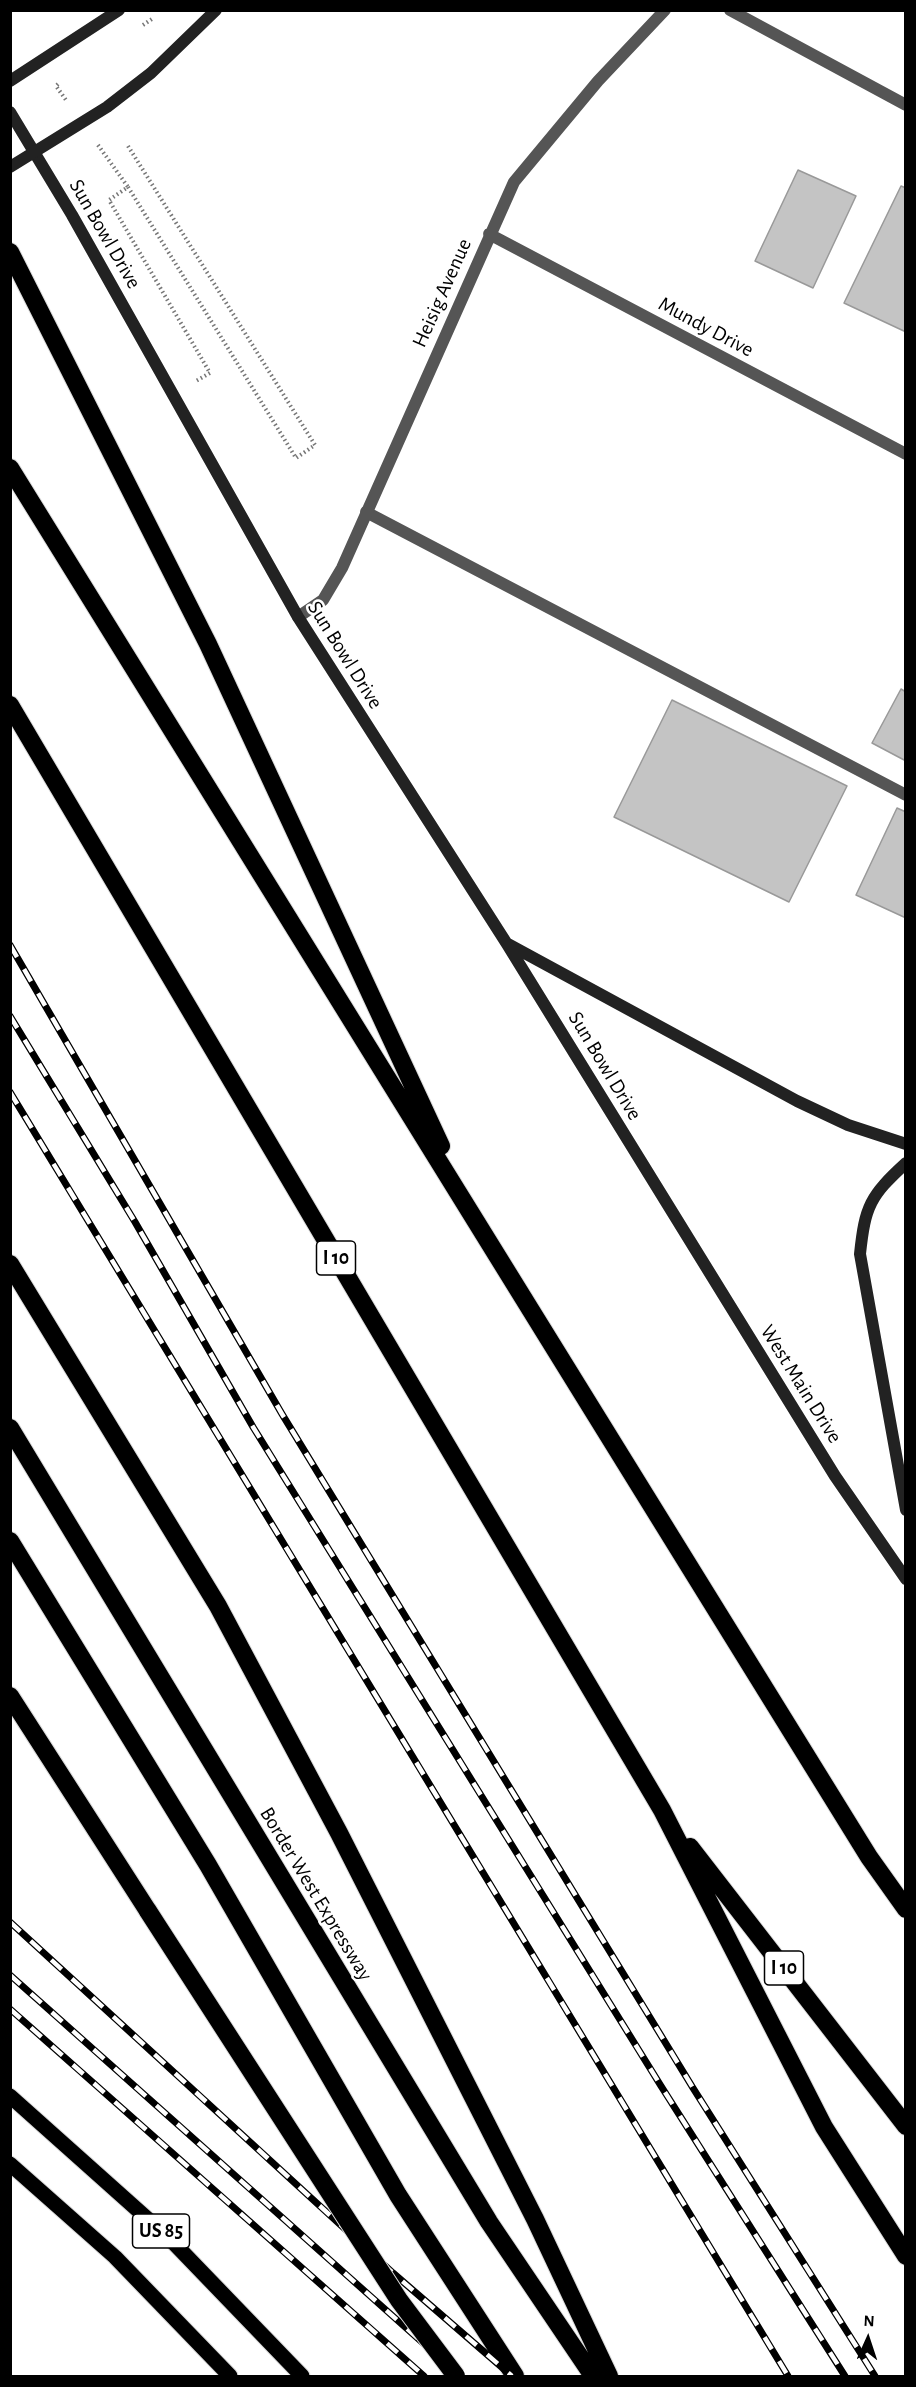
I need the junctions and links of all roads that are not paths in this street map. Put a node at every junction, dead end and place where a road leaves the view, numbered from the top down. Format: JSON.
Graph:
{"nodes":[{"id":1,"x":119,"y":10,"type":"edge"},
{"id":2,"x":216,"y":10,"type":"edge"},
{"id":3,"x":665,"y":10,"type":"edge"},
{"id":4,"x":730,"y":10,"type":"edge"},
{"id":5,"x":10,"y":81,"type":"edge"},
{"id":6,"x":906,"y":105,"type":"edge"},
{"id":7,"x":10,"y":111,"type":"edge"},
{"id":8,"x":10,"y":167,"type":"edge"},
{"id":9,"x":489,"y":234,"type":"junction"},
{"id":10,"x":10,"y":252,"type":"edge"},
{"id":11,"x":906,"y":454,"type":"edge"},
{"id":12,"x":10,"y":468,"type":"edge"},
{"id":13,"x":366,"y":512,"type":"junction"},
{"id":14,"x":298,"y":617,"type":"junction"},
{"id":15,"x":10,"y":705,"type":"edge"},
{"id":16,"x":906,"y":795,"type":"edge"},
{"id":17,"x":507,"y":944,"type":"junction"},
{"id":18,"x":906,"y":1144,"type":"edge"},
{"id":19,"x":906,"y":1163,"type":"edge"},
{"id":20,"x":668,"y":1207,"type":"joint"},
{"id":21,"x":476,"y":1222,"type":"junction"},
{"id":22,"x":10,"y":1264,"type":"edge"},
{"id":23,"x":10,"y":1428,"type":"edge"},
{"id":24,"x":906,"y":1510,"type":"edge"},
{"id":25,"x":10,"y":1542,"type":"edge"},
{"id":26,"x":906,"y":1579,"type":"edge"},
{"id":27,"x":10,"y":1696,"type":"edge"},
{"id":28,"x":662,"y":1810,"type":"junction"},
{"id":29,"x":906,"y":1909,"type":"edge"},
{"id":30,"x":10,"y":2096,"type":"edge"},
{"id":31,"x":906,"y":2126,"type":"edge"},
{"id":32,"x":10,"y":2164,"type":"edge"},
{"id":33,"x":906,"y":2256,"type":"edge"},
{"id":34,"x":230,"y":2376,"type":"edge"},
{"id":35,"x":302,"y":2376,"type":"edge"},
{"id":36,"x":456,"y":2376,"type":"edge"},
{"id":37,"x":515,"y":2376,"type":"edge"},
{"id":38,"x":593,"y":2376,"type":"edge"},
{"id":39,"x":609,"y":2376,"type":"edge"}],
"edges":[{"from":1,"to":5,"type":"street"},
{"from":2,"to":8,"type":"street","bridge":true},
{"from":3,"to":9,"type":"street","name":"Heisig Avenue"},
{"from":4,"to":6,"type":"street"},
{"from":7,"to":14,"type":"street","name":"Sun Bowl Drive"},
{"from":9,"to":11,"type":"street","name":"Mundy Drive"},
{"from":9,"to":13,"type":"street","name":"Heisig Avenue"},
{"from":10,"to":21,"type":"highway"},
{"from":12,"to":21,"type":"highway"},
{"from":13,"to":14,"type":"street","name":"Heisig Avenue"},
{"from":13,"to":16,"type":"street"},
{"from":14,"to":17,"type":"street","name":"Sun Bowl Drive"},
{"from":15,"to":28,"type":"highway","number":"I 10"},
{"from":17,"to":18,"type":"street"},
{"from":17,"to":20,"type":"street","name":"Sun Bowl Drive"},
{"from":19,"to":24,"type":"street"},
{"from":20,"to":26,"type":"street","name":"West Main Drive"},
{"from":21,"to":29,"type":"highway"},
{"from":22,"to":39,"type":"highway"},
{"from":23,"to":38,"type":"highway","name":"Border West Expressway"},
{"from":25,"to":37,"type":"highway"},
{"from":27,"to":36,"type":"highway","bridge":true},
{"from":28,"to":31,"type":"highway","number":"I 10"},
{"from":28,"to":33,"type":"highway"},
{"from":30,"to":35,"type":"main road","number":"US 85"},
{"from":32,"to":34,"type":"main road","number":"US 85"}]}
